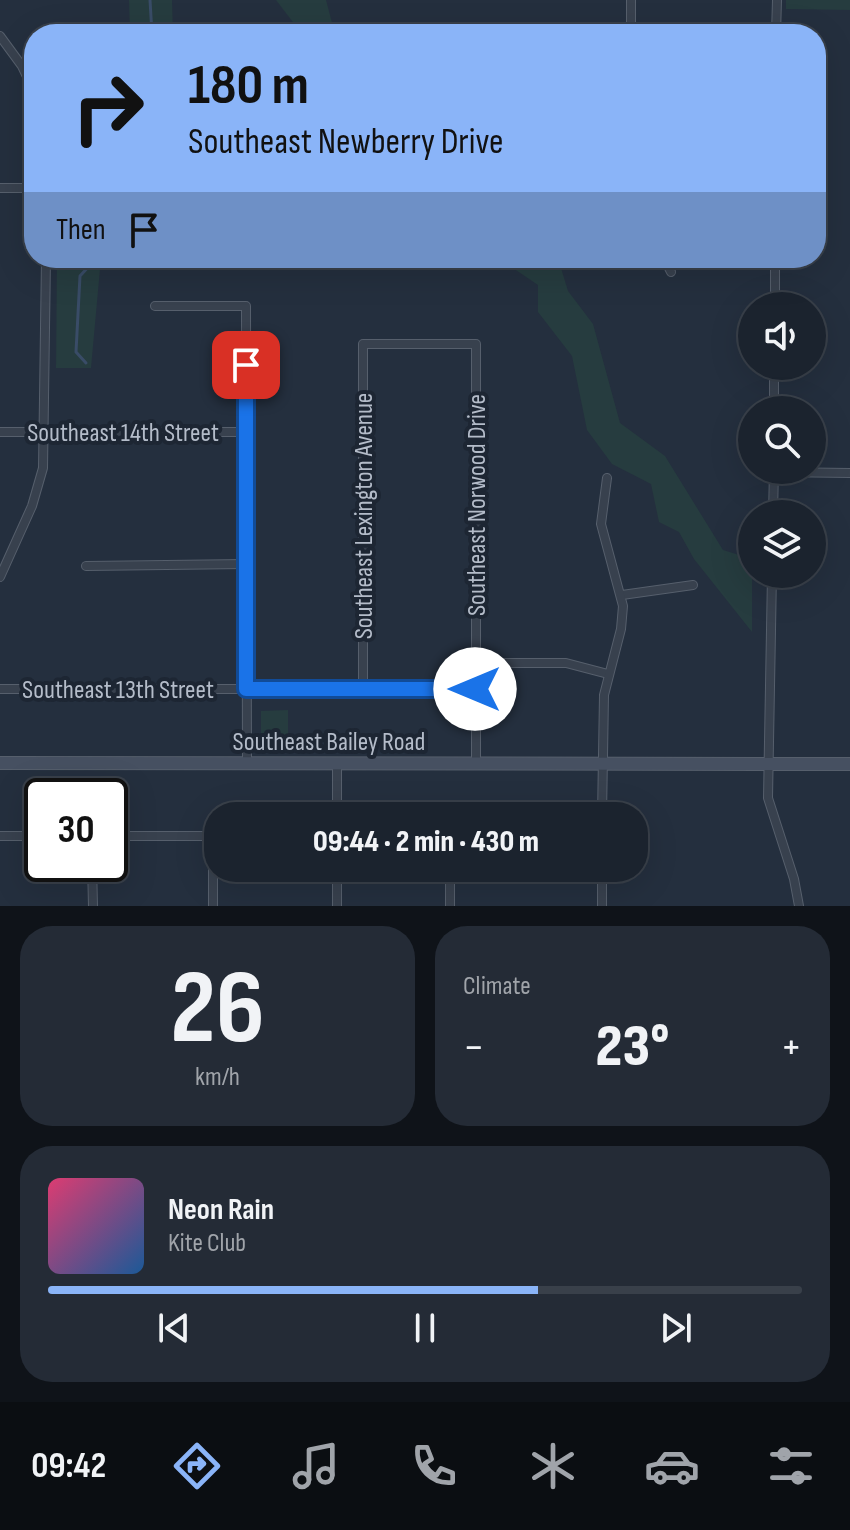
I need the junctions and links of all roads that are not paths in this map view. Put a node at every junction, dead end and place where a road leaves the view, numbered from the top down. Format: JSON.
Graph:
{"nodes":[{"id":1,"x":631,"y":0,"type":"edge"},
{"id":2,"x":777,"y":0,"type":"edge"},
{"id":3,"x":631,"y":24,"type":"edge"},
{"id":4,"x":776,"y":24,"type":"edge"},
{"id":5,"x":0,"y":36,"type":"edge"},
{"id":6,"x":24,"y":70,"type":"edge"},
{"id":7,"x":0,"y":188,"type":"edge"},
{"id":8,"x":24,"y":188,"type":"edge"},
{"id":9,"x":46,"y":268,"type":"edge"},
{"id":10,"x":669,"y":268,"type":"edge"},
{"id":11,"x":775,"y":268,"type":"edge"},
{"id":12,"x":671,"y":272,"type":"dead end"},
{"id":13,"x":775,"y":292,"type":"edge"},
{"id":14,"x":155,"y":306,"type":"dead end"},
{"id":15,"x":476,"y":344,"type":"joint"},
{"id":16,"x":0,"y":432,"type":"edge"},
{"id":17,"x":45,"y":432,"type":"junction"},
{"id":18,"x":246,"y":432,"type":"junction"},
{"id":19,"x":826,"y":472,"type":"edge"},
{"id":20,"x":850,"y":473,"type":"edge"},
{"id":21,"x":607,"y":478,"type":"dead end"},
{"id":22,"x":246,"y":564,"type":"junction"},
{"id":23,"x":86,"y":566,"type":"dead end"},
{"id":24,"x":0,"y":577,"type":"edge"},
{"id":25,"x":693,"y":585,"type":"dead end"},
{"id":26,"x":772,"y":588,"type":"edge"},
{"id":27,"x":622,"y":595,"type":"junction"},
{"id":28,"x":475,"y":663,"type":"junction"},
{"id":29,"x":608,"y":674,"type":"junction"},
{"id":30,"x":0,"y":689,"type":"edge"},
{"id":31,"x":246,"y":689,"type":"junction"},
{"id":32,"x":363,"y":689,"type":"junction"},
{"id":33,"x":475,"y":689,"type":"junction"},
{"id":34,"x":0,"y":763,"type":"edge"},
{"id":35,"x":337,"y":763,"type":"junction"},
{"id":36,"x":476,"y":763,"type":"junction"},
{"id":37,"x":603,"y":763,"type":"junction"},
{"id":38,"x":768,"y":763,"type":"junction"},
{"id":39,"x":247,"y":764,"type":"junction"},
{"id":40,"x":850,"y":764,"type":"edge"},
{"id":41,"x":337,"y":802,"type":"edge"},
{"id":42,"x":602,"y":802,"type":"edge"},
{"id":43,"x":0,"y":836,"type":"edge"},
{"id":44,"x":24,"y":836,"type":"edge"},
{"id":45,"x":128,"y":836,"type":"edge"},
{"id":46,"x":204,"y":836,"type":"edge"},
{"id":47,"x":92,"y":882,"type":"edge"},
{"id":48,"x":214,"y":882,"type":"edge"},
{"id":49,"x":337,"y":882,"type":"edge"},
{"id":50,"x":450,"y":882,"type":"edge"},
{"id":51,"x":602,"y":882,"type":"edge"},
{"id":52,"x":93,"y":906,"type":"edge"},
{"id":53,"x":213,"y":906,"type":"edge"},
{"id":54,"x":337,"y":906,"type":"edge"},
{"id":55,"x":450,"y":906,"type":"edge"},
{"id":56,"x":602,"y":906,"type":"edge"},
{"id":57,"x":799,"y":906,"type":"edge"}],
"edges":[{"from":1,"to":3,"type":"street"},
{"from":2,"to":4,"type":"street"},
{"from":5,"to":6,"type":"street"},
{"from":7,"to":8,"type":"street"},
{"from":9,"to":17,"type":"street"},
{"from":10,"to":12,"type":"street"},
{"from":11,"to":13,"type":"street"},
{"from":14,"to":18,"type":"street"},
{"from":15,"to":28,"type":"street","name":"Southeast Norwood Drive"},
{"from":15,"to":32,"type":"street","name":"Southeast Lexington Avenue"},
{"from":16,"to":17,"type":"street","name":"Southeast 14th Street"},
{"from":17,"to":18,"type":"street","name":"Southeast 14th Street"},
{"from":17,"to":24,"type":"street"},
{"from":18,"to":22,"type":"street"},
{"from":19,"to":20,"type":"street"},
{"from":21,"to":27,"type":"street"},
{"from":22,"to":23,"type":"street"},
{"from":22,"to":31,"type":"street"},
{"from":25,"to":27,"type":"street"},
{"from":26,"to":38,"type":"street"},
{"from":27,"to":29,"type":"street"},
{"from":28,"to":29,"type":"street"},
{"from":28,"to":33,"type":"street","name":"Southeast Norwood Drive"},
{"from":29,"to":37,"type":"street"},
{"from":30,"to":31,"type":"street","name":"Southeast 13th Street"},
{"from":31,"to":32,"type":"street","name":"Southeast 13th Street"},
{"from":31,"to":39,"type":"street"},
{"from":32,"to":33,"type":"street","name":"Southeast 13th Street"},
{"from":33,"to":36,"type":"street","name":"Southeast Norwood Drive"},
{"from":34,"to":39,"type":"main road","name":"Southeast Bailey Road"},
{"from":35,"to":36,"type":"main road","name":"Southeast Bailey Road"},
{"from":35,"to":39,"type":"main road","name":"Southeast Bailey Road"},
{"from":35,"to":41,"type":"street"},
{"from":36,"to":37,"type":"main road","name":"Southeast Bailey Road"},
{"from":37,"to":38,"type":"main road","name":"Southeast Bailey Road"},
{"from":37,"to":42,"type":"street"},
{"from":38,"to":40,"type":"main road","name":"Southeast Bailey Road"},
{"from":38,"to":57,"type":"street"},
{"from":43,"to":44,"type":"street"},
{"from":45,"to":46,"type":"street"},
{"from":47,"to":52,"type":"street"},
{"from":48,"to":53,"type":"street"},
{"from":49,"to":54,"type":"street"},
{"from":50,"to":55,"type":"street"},
{"from":51,"to":56,"type":"street"}]}
